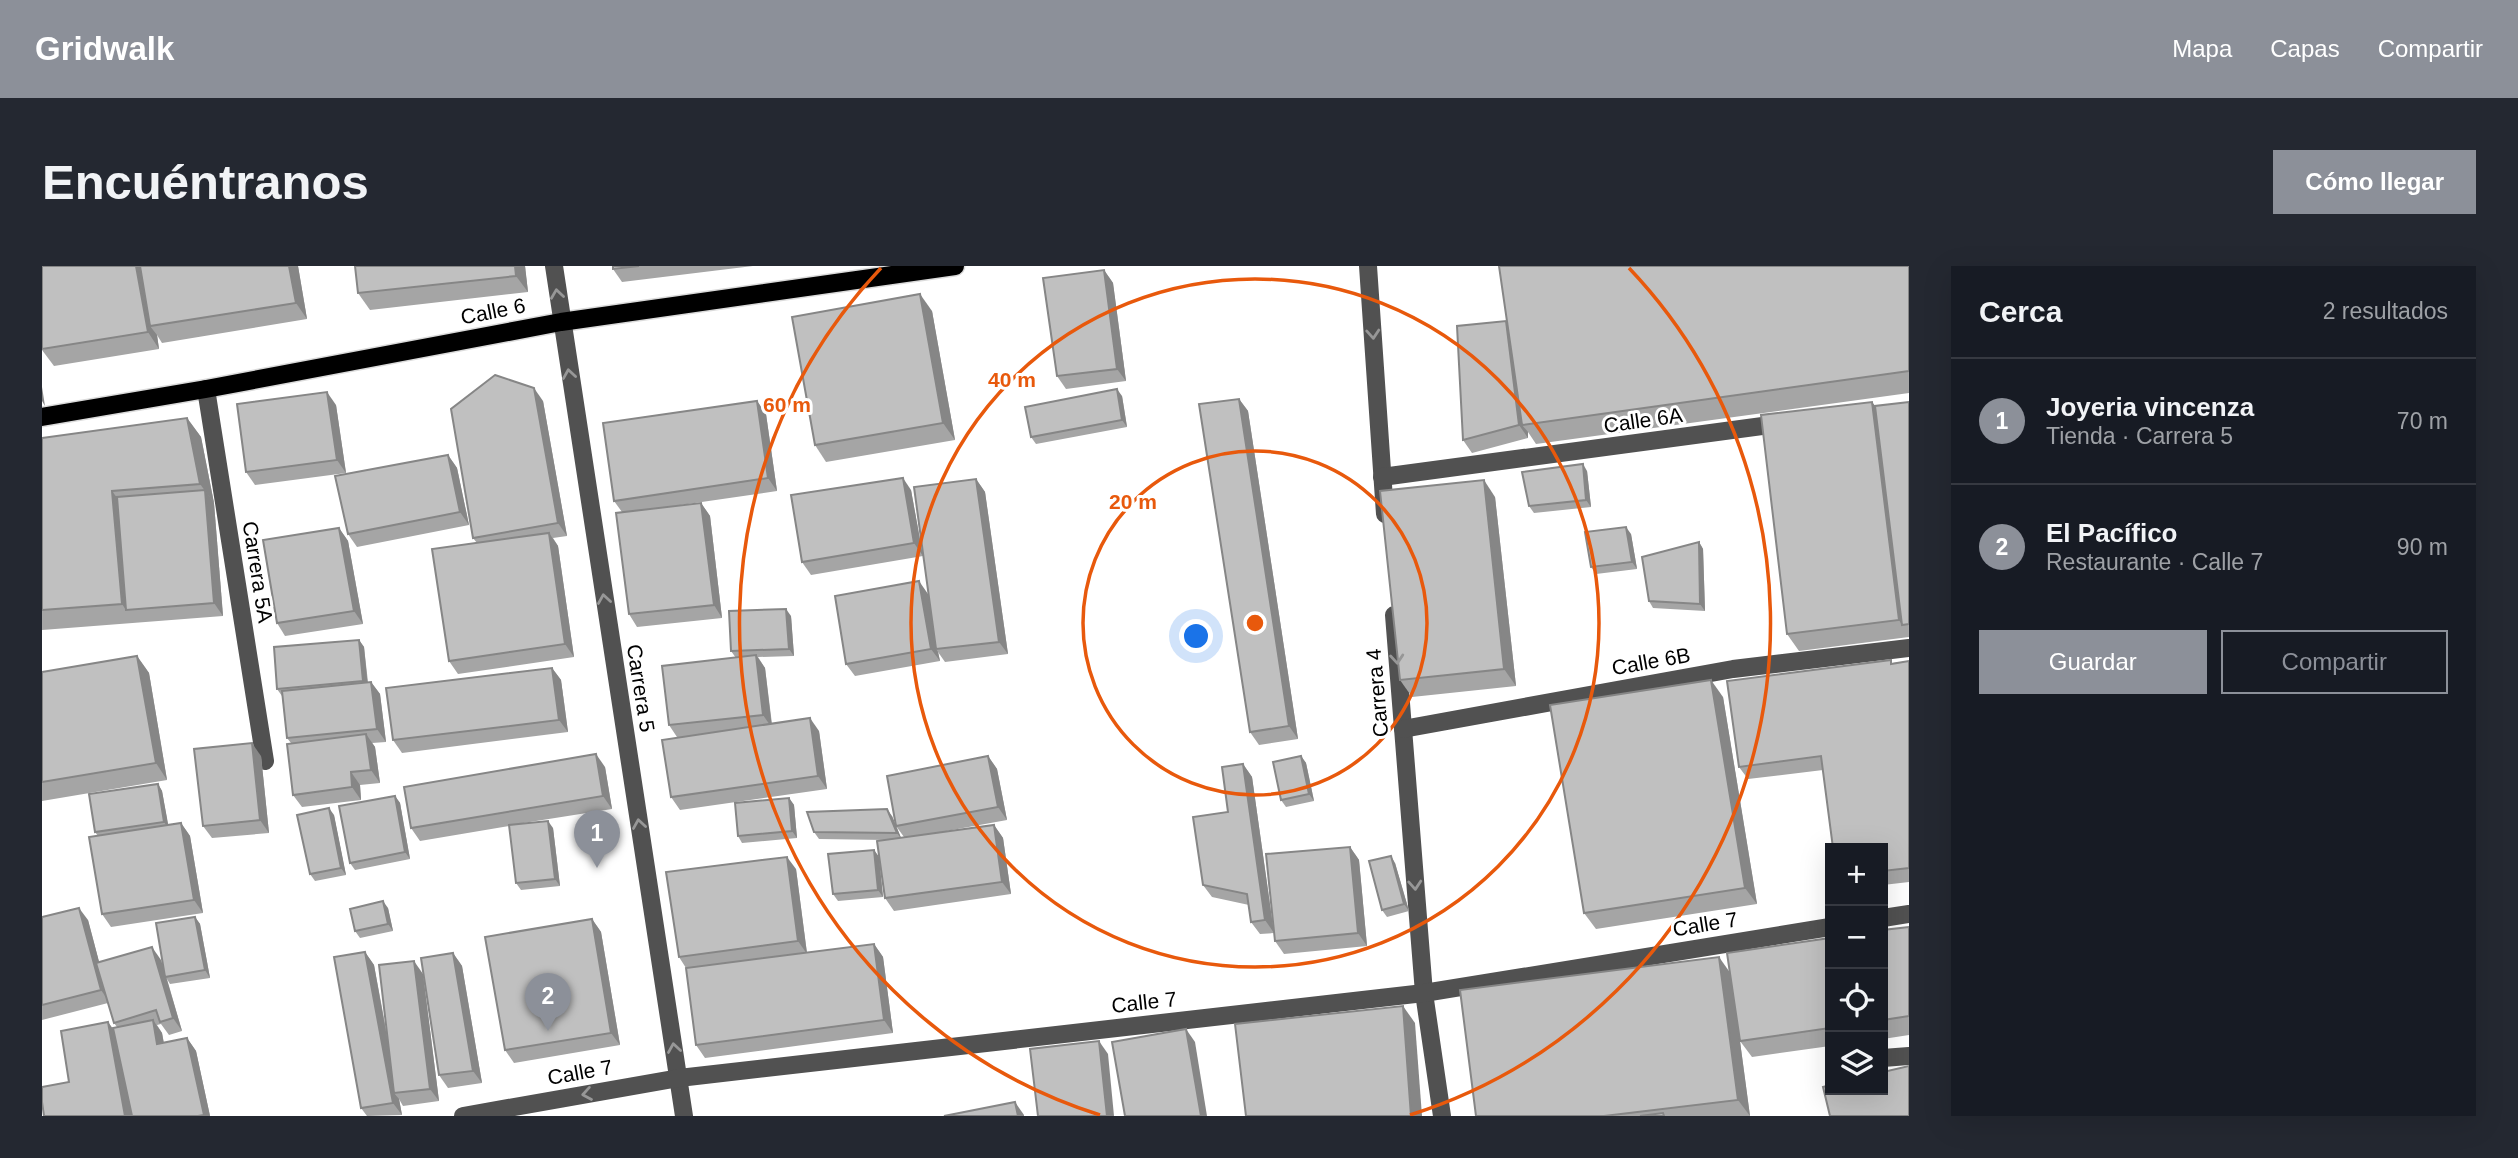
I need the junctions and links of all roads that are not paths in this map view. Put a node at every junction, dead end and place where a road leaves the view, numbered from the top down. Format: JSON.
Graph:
{"nodes":[{"id":1,"x":554,"y":266,"type":"edge"},
{"id":2,"x":955,"y":266,"type":"edge"},
{"id":3,"x":1368,"y":266,"type":"edge"},
{"id":4,"x":561,"y":321,"type":"junction"},
{"id":5,"x":206,"y":389,"type":"junction"},
{"id":6,"x":42,"y":417,"type":"edge"},
{"id":7,"x":1798,"y":422,"type":"edge"},
{"id":8,"x":1382,"y":477,"type":"junction"},
{"id":9,"x":1387,"y":530,"type":"edge"},
{"id":10,"x":1392,"y":597,"type":"edge"},
{"id":11,"x":1909,"y":648,"type":"edge"},
{"id":12,"x":1403,"y":729,"type":"junction"},
{"id":13,"x":265,"y":761,"type":"dead end"},
{"id":14,"x":1909,"y":914,"type":"edge"},
{"id":15,"x":1888,"y":917,"type":"edge"},
{"id":16,"x":1825,"y":928,"type":"edge"},
{"id":17,"x":1424,"y":993,"type":"junction"},
{"id":18,"x":1909,"y":1056,"type":"edge"},
{"id":19,"x":1888,"y":1058,"type":"edge"},
{"id":20,"x":679,"y":1078,"type":"junction"},
{"id":21,"x":463,"y":1116,"type":"edge"},
{"id":22,"x":684,"y":1116,"type":"edge"},
{"id":23,"x":1442,"y":1116,"type":"edge"}],
"edges":[{"from":4,"to":1,"type":"street","name":"Carrera 5","one_way":true},
{"from":2,"to":4,"type":"main road","name":"Calle 6"},
{"from":3,"to":8,"type":"street","one_way":true},
{"from":4,"to":5,"type":"main road","name":"Calle 6"},
{"from":20,"to":4,"type":"street","name":"Carrera 5","one_way":true},
{"from":5,"to":6,"type":"main road","name":"Calle 6"},
{"from":5,"to":13,"type":"street","name":"Carrera 5A"},
{"from":7,"to":8,"type":"street","name":"Calle 6A"},
{"from":8,"to":9,"type":"street"},
{"from":10,"to":12,"type":"street","name":"Carrera 4","one_way":true},
{"from":11,"to":12,"type":"street","name":"Calle 6B"},
{"from":12,"to":17,"type":"street","name":"Carrera 4","one_way":true},
{"from":14,"to":15,"type":"street"},
{"from":16,"to":17,"type":"street","name":"Calle 7"},
{"from":17,"to":20,"type":"street","name":"Calle 7"},
{"from":17,"to":23,"type":"street","name":"Carrera 4"},
{"from":18,"to":19,"type":"street"},
{"from":20,"to":21,"type":"street","name":"Calle 7","one_way":true},
{"from":20,"to":22,"type":"street","name":"Carrera 5"}]}
